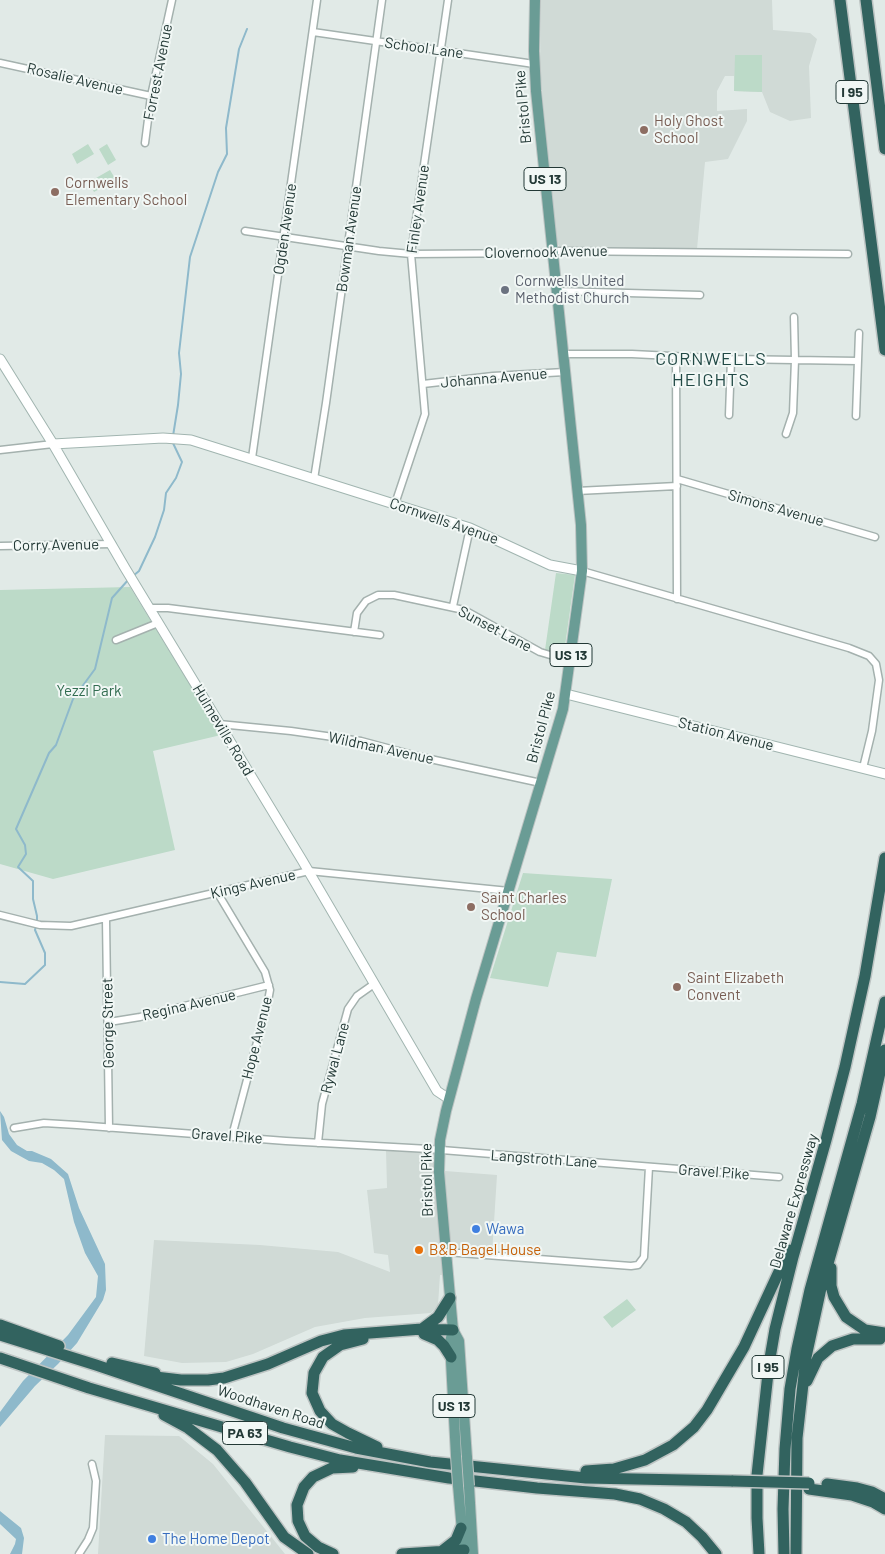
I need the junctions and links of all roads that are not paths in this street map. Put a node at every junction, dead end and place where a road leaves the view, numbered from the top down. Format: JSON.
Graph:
{"nodes":[{"id":1,"x":170,"y":0,"type":"edge"},
{"id":2,"x":317,"y":0,"type":"edge"},
{"id":3,"x":382,"y":0,"type":"edge"},
{"id":4,"x":448,"y":0,"type":"edge"},
{"id":5,"x":535,"y":0,"type":"edge"},
{"id":6,"x":840,"y":0,"type":"edge"},
{"id":7,"x":866,"y":0,"type":"edge"},
{"id":8,"x":313,"y":32,"type":"junction"},
{"id":9,"x":377,"y":42,"type":"junction"},
{"id":10,"x":440,"y":50,"type":"junction"},
{"id":11,"x":0,"y":62,"type":"edge"},
{"id":12,"x":534,"y":64,"type":"junction"},
{"id":13,"x":151,"y":96,"type":"junction"},
{"id":14,"x":145,"y":143,"type":"dead end"},
{"id":15,"x":885,"y":149,"type":"edge"},
{"id":16,"x":245,"y":231,"type":"dead end"},
{"id":17,"x":284,"y":238,"type":"junction"},
{"id":18,"x":871,"y":242,"type":"junction"},
{"id":19,"x":347,"y":246,"type":"junction"},
{"id":20,"x":552,"y":252,"type":"junction"},
{"id":21,"x":411,"y":254,"type":"junction"},
{"id":22,"x":848,"y":254,"type":"dead end"},
{"id":23,"x":556,"y":292,"type":"junction"},
{"id":24,"x":700,"y":294,"type":"dead end"},
{"id":25,"x":885,"y":303,"type":"edge"},
{"id":26,"x":794,"y":317,"type":"dead end"},
{"id":27,"x":859,"y":334,"type":"dead end"},
{"id":28,"x":885,"y":350,"type":"edge"},
{"id":29,"x":563,"y":354,"type":"junction"},
{"id":30,"x":676,"y":357,"type":"junction"},
{"id":31,"x":0,"y":359,"type":"edge"},
{"id":32,"x":731,"y":359,"type":"junction"},
{"id":33,"x":795,"y":360,"type":"junction"},
{"id":34,"x":858,"y":361,"type":"junction"},
{"id":35,"x":565,"y":372,"type":"junction"},
{"id":36,"x":423,"y":384,"type":"junction"},
{"id":37,"x":729,"y":415,"type":"dead end"},
{"id":38,"x":856,"y":416,"type":"dead end"},
{"id":39,"x":786,"y":434,"type":"dead end"},
{"id":40,"x":53,"y":444,"type":"junction"},
{"id":41,"x":0,"y":450,"type":"edge"},
{"id":42,"x":252,"y":458,"type":"junction"},
{"id":43,"x":314,"y":478,"type":"junction"},
{"id":44,"x":677,"y":483,"type":"junction"},
{"id":45,"x":577,"y":491,"type":"junction"},
{"id":46,"x":395,"y":504,"type":"junction"},
{"id":47,"x":470,"y":528,"type":"junction"},
{"id":48,"x":875,"y":537,"type":"dead end"},
{"id":49,"x":112,"y":544,"type":"junction"},
{"id":50,"x":0,"y":546,"type":"edge"},
{"id":51,"x":582,"y":571,"type":"junction"},
{"id":52,"x":677,"y":599,"type":"junction"},
{"id":53,"x":453,"y":606,"type":"junction"},
{"id":54,"x":149,"y":608,"type":"junction"},
{"id":55,"x":158,"y":623,"type":"junction"},
{"id":56,"x":354,"y":632,"type":"junction"},
{"id":57,"x":380,"y":635,"type":"dead end"},
{"id":58,"x":116,"y":640,"type":"dead end"},
{"id":59,"x":570,"y":661,"type":"junction"},
{"id":60,"x":566,"y":694,"type":"junction"},
{"id":61,"x":218,"y":724,"type":"junction"},
{"id":62,"x":863,"y":768,"type":"junction"},
{"id":63,"x":885,"y":774,"type":"edge"},
{"id":64,"x":541,"y":783,"type":"junction"},
{"id":65,"x":885,"y":858,"type":"edge"},
{"id":66,"x":308,"y":871,"type":"junction"},
{"id":67,"x":509,"y":891,"type":"junction"},
{"id":68,"x":217,"y":892,"type":"junction"},
{"id":69,"x":0,"y":915,"type":"edge"},
{"id":70,"x":106,"y":919,"type":"junction"},
{"id":71,"x":374,"y":984,"type":"junction"},
{"id":72,"x":269,"y":985,"type":"junction"},
{"id":73,"x":885,"y":1002,"type":"edge"},
{"id":74,"x":109,"y":1022,"type":"junction"},
{"id":75,"x":885,"y":1050,"type":"edge"},
{"id":76,"x":449,"y":1099,"type":"junction"},
{"id":77,"x":14,"y":1128,"type":"dead end"},
{"id":78,"x":109,"y":1128,"type":"junction"},
{"id":79,"x":232,"y":1136,"type":"junction"},
{"id":80,"x":318,"y":1142,"type":"junction"},
{"id":81,"x":440,"y":1150,"type":"junction"},
{"id":82,"x":649,"y":1167,"type":"junction"},
{"id":83,"x":778,"y":1177,"type":"dead end"},
{"id":84,"x":813,"y":1185,"type":"junction"},
{"id":85,"x":849,"y":1193,"type":"junction"},
{"id":86,"x":446,"y":1252,"type":"junction"},
{"id":87,"x":450,"y":1298,"type":"junction"},
{"id":88,"x":0,"y":1325,"type":"edge"},
{"id":89,"x":453,"y":1330,"type":"junction"},
{"id":90,"x":423,"y":1332,"type":"junction"},
{"id":91,"x":885,"y":1333,"type":"edge"},
{"id":92,"x":0,"y":1335,"type":"edge"},
{"id":93,"x":885,"y":1339,"type":"edge"},
{"id":94,"x":50,"y":1347,"type":"junction"},
{"id":95,"x":69,"y":1354,"type":"junction"},
{"id":96,"x":451,"y":1357,"type":"junction"},
{"id":97,"x":0,"y":1358,"type":"edge"},
{"id":98,"x":0,"y":1365,"type":"edge"},
{"id":99,"x":96,"y":1365,"type":"junction"},
{"id":100,"x":256,"y":1368,"type":"junction"},
{"id":101,"x":29,"y":1371,"type":"junction"},
{"id":102,"x":49,"y":1378,"type":"junction"},
{"id":103,"x":89,"y":1388,"type":"junction"},
{"id":104,"x":799,"y":1412,"type":"junction"},
{"id":105,"x":217,"y":1450,"type":"junction"},
{"id":106,"x":404,"y":1458,"type":"junction"},
{"id":107,"x":92,"y":1464,"type":"dead end"},
{"id":108,"x":402,"y":1470,"type":"junction"},
{"id":109,"x":541,"y":1472,"type":"junction"},
{"id":110,"x":496,"y":1484,"type":"junction"},
{"id":111,"x":733,"y":1484,"type":"junction"},
{"id":112,"x":463,"y":1486,"type":"junction"},
{"id":113,"x":809,"y":1486,"type":"junction"},
{"id":114,"x":885,"y":1499,"type":"edge"},
{"id":115,"x":885,"y":1510,"type":"edge"},
{"id":116,"x":461,"y":1528,"type":"junction"},
{"id":117,"x":441,"y":1552,"type":"junction"},
{"id":118,"x":468,"y":1553,"type":"edge"},
{"id":119,"x":79,"y":1554,"type":"edge"},
{"id":120,"x":308,"y":1554,"type":"edge"},
{"id":121,"x":333,"y":1554,"type":"edge"},
{"id":122,"x":402,"y":1554,"type":"edge"},
{"id":123,"x":716,"y":1554,"type":"edge"},
{"id":124,"x":759,"y":1554,"type":"edge"},
{"id":125,"x":784,"y":1554,"type":"edge"},
{"id":126,"x":796,"y":1554,"type":"edge"}],
"edges":[{"from":1,"to":13,"type":"street","name":"Forrest Avenue"},
{"from":2,"to":8,"type":"street","name":"Ogden Avenue"},
{"from":3,"to":9,"type":"street","name":"Bowman Avenue"},
{"from":4,"to":10,"type":"street","name":"Finley Avenue"},
{"from":5,"to":12,"type":"main road","name":"Bristol Pike","number":"US 13"},
{"from":6,"to":18,"type":"highway","number":"I 95"},
{"from":7,"to":15,"type":"highway","number":"I 95"},
{"from":8,"to":9,"type":"street","name":"School Lane"},
{"from":8,"to":17,"type":"street","name":"Ogden Avenue"},
{"from":9,"to":10,"type":"street","name":"School Lane"},
{"from":9,"to":19,"type":"street","name":"Bowman Avenue"},
{"from":10,"to":12,"type":"street","name":"School Lane"},
{"from":10,"to":21,"type":"street","name":"Finley Avenue"},
{"from":11,"to":13,"type":"street","name":"Rosalie Avenue"},
{"from":12,"to":20,"type":"main road","name":"Bristol Pike","number":"US 13"},
{"from":13,"to":14,"type":"street","name":"Forrest Avenue"},
{"from":16,"to":17,"type":"street","name":"Clovernook Avenue"},
{"from":17,"to":19,"type":"street","name":"Clovernook Avenue"},
{"from":17,"to":42,"type":"street","name":"Ogden Avenue"},
{"from":18,"to":25,"type":"highway"},
{"from":18,"to":28,"type":"highway","number":"I 95"},
{"from":19,"to":21,"type":"street","name":"Clovernook Avenue"},
{"from":19,"to":43,"type":"street","name":"Bowman Avenue"},
{"from":20,"to":21,"type":"street","name":"Clovernook Avenue"},
{"from":20,"to":22,"type":"street","name":"Clovernook Avenue"},
{"from":20,"to":23,"type":"main road","name":"Bristol Pike","number":"US 13"},
{"from":21,"to":36,"type":"street","name":"Finley Avenue"},
{"from":23,"to":24,"type":"street"},
{"from":23,"to":29,"type":"main road","name":"Bristol Pike","number":"US 13"},
{"from":26,"to":33,"type":"street"},
{"from":27,"to":34,"type":"street"},
{"from":29,"to":30,"type":"street"},
{"from":29,"to":35,"type":"main road","name":"Bristol Pike","number":"US 13"},
{"from":30,"to":32,"type":"street"},
{"from":30,"to":44,"type":"street"},
{"from":31,"to":40,"type":"street","name":"Hulmeville Road"},
{"from":32,"to":33,"type":"street"},
{"from":32,"to":37,"type":"street"},
{"from":33,"to":34,"type":"street"},
{"from":33,"to":39,"type":"street"},
{"from":34,"to":38,"type":"street"},
{"from":35,"to":36,"type":"street","name":"Johanna Avenue"},
{"from":35,"to":45,"type":"main road","name":"Bristol Pike","number":"US 13"},
{"from":36,"to":46,"type":"street","name":"Finley Avenue"},
{"from":40,"to":41,"type":"street","name":"Cornwells Avenue"},
{"from":40,"to":42,"type":"street","name":"Cornwells Avenue"},
{"from":40,"to":49,"type":"street","name":"Hulmeville Road"},
{"from":42,"to":43,"type":"street","name":"Cornwells Avenue"},
{"from":43,"to":46,"type":"street","name":"Cornwells Avenue"},
{"from":44,"to":45,"type":"street","name":"Simons Avenue"},
{"from":44,"to":48,"type":"street","name":"Simons Avenue"},
{"from":44,"to":52,"type":"street"},
{"from":45,"to":51,"type":"main road","name":"Bristol Pike","number":"US 13"},
{"from":46,"to":47,"type":"street","name":"Cornwells Avenue"},
{"from":47,"to":51,"type":"street","name":"Cornwells Avenue"},
{"from":47,"to":53,"type":"street"},
{"from":49,"to":50,"type":"street","name":"Corry Avenue"},
{"from":49,"to":54,"type":"street","name":"Hulmeville Road"},
{"from":51,"to":52,"type":"street","name":"Cornwells Avenue"},
{"from":51,"to":59,"type":"main road","name":"Bristol Pike","number":"US 13"},
{"from":52,"to":62,"type":"street","name":"Cornwells Avenue"},
{"from":53,"to":56,"type":"street","name":"Sunset Lane"},
{"from":53,"to":59,"type":"street","name":"Sunset Lane"},
{"from":54,"to":55,"type":"street","name":"Hulmeville Road"},
{"from":54,"to":56,"type":"street"},
{"from":55,"to":58,"type":"street"},
{"from":55,"to":61,"type":"street","name":"Hulmeville Road"},
{"from":56,"to":57,"type":"street"},
{"from":59,"to":60,"type":"main road","name":"Bristol Pike","number":"US 13"},
{"from":60,"to":62,"type":"street","name":"Station Avenue"},
{"from":60,"to":64,"type":"main road","name":"Bristol Pike","number":"US 13"},
{"from":61,"to":64,"type":"street","name":"Wildman Avenue"},
{"from":61,"to":66,"type":"street","name":"Hulmeville Road"},
{"from":62,"to":63,"type":"street","name":"Station Avenue"},
{"from":64,"to":67,"type":"main road","name":"Bristol Pike","number":"US 13"},
{"from":65,"to":84,"type":"highway","name":"Delaware Expressway","number":"I 95"},
{"from":66,"to":67,"type":"street","name":"Kings Avenue"},
{"from":66,"to":68,"type":"street","name":"Kings Avenue"},
{"from":66,"to":71,"type":"street","name":"Hulmeville Road"},
{"from":67,"to":76,"type":"main road","name":"Bristol Pike","number":"US 13"},
{"from":68,"to":70,"type":"street","name":"Kings Avenue"},
{"from":68,"to":72,"type":"street","name":"Hope Avenue"},
{"from":69,"to":70,"type":"street","name":"Kings Avenue"},
{"from":70,"to":74,"type":"street","name":"George Street"},
{"from":71,"to":76,"type":"street","name":"Hulmeville Road"},
{"from":71,"to":80,"type":"street","name":"Rywal Lane"},
{"from":72,"to":74,"type":"street","name":"Regina Avenue"},
{"from":72,"to":79,"type":"street","name":"Hope Avenue"},
{"from":73,"to":125,"type":"highway","number":"I 95"},
{"from":74,"to":78,"type":"street","name":"George Street"},
{"from":75,"to":85,"type":"highway"},
{"from":76,"to":81,"type":"main road","name":"Bristol Pike","number":"US 13"},
{"from":77,"to":78,"type":"street","name":"Gravel Pike"},
{"from":78,"to":79,"type":"street","name":"Gravel Pike"},
{"from":79,"to":80,"type":"street","name":"Gravel Pike"},
{"from":80,"to":81,"type":"street","name":"Gravel Pike"},
{"from":81,"to":82,"type":"street","name":"Langstroth Lane"},
{"from":81,"to":86,"type":"main road","name":"Bristol Pike","number":"US 13"},
{"from":82,"to":83,"type":"street","name":"Gravel Pike"},
{"from":82,"to":86,"type":"street"},
{"from":84,"to":109,"type":"highway"},
{"from":84,"to":124,"type":"highway","name":"Delaware Expressway","number":"I 95"},
{"from":85,"to":91,"type":"highway"},
{"from":85,"to":104,"type":"highway"},
{"from":86,"to":87,"type":"main road","name":"Bristol Pike","number":"US 13"},
{"from":87,"to":89,"type":"main road","name":"Bristol Pike","number":"US 13"},
{"from":87,"to":90,"type":"highway"},
{"from":88,"to":94,"type":"highway"},
{"from":89,"to":90,"type":"highway"},
{"from":89,"to":96,"type":"main road","name":"Bristol Pike","number":"US 13"},
{"from":89,"to":112,"type":"main road","name":"Bristol Pike","number":"US 13","bridge":true},
{"from":90,"to":96,"type":"highway"},
{"from":90,"to":100,"type":"highway"},
{"from":90,"to":106,"type":"highway"},
{"from":92,"to":94,"type":"highway","name":"Woodhaven Road","number":"PA 63"},
{"from":93,"to":104,"type":"highway"},
{"from":94,"to":95,"type":"highway","name":"Woodhaven Road","number":"PA 63"},
{"from":95,"to":99,"type":"highway","name":"Woodhaven Road","number":"PA 63"},
{"from":95,"to":100,"type":"highway"},
{"from":96,"to":112,"type":"main road","name":"Bristol Pike","number":"US 13","bridge":true},
{"from":97,"to":101,"type":"highway","name":"Woodhaven Road","number":"PA 63"},
{"from":98,"to":101,"type":"highway"},
{"from":99,"to":100,"type":"highway"},
{"from":99,"to":106,"type":"highway","name":"Woodhaven Road","number":"PA 63"},
{"from":101,"to":102,"type":"highway","name":"Woodhaven Road","number":"PA 63"},
{"from":102,"to":103,"type":"highway","name":"Woodhaven Road","number":"PA 63"},
{"from":102,"to":105,"type":"highway"},
{"from":103,"to":105,"type":"highway"},
{"from":103,"to":108,"type":"highway","name":"Woodhaven Road","number":"PA 63"},
{"from":104,"to":126,"type":"highway"},
{"from":105,"to":120,"type":"highway"},
{"from":106,"to":109,"type":"highway","name":"Woodhaven Road","number":"PA 63"},
{"from":107,"to":119,"type":"street"},
{"from":108,"to":110,"type":"highway","name":"Woodhaven Road","number":"PA 63"},
{"from":108,"to":121,"type":"highway"},
{"from":109,"to":111,"type":"highway"},
{"from":110,"to":111,"type":"highway"},
{"from":110,"to":123,"type":"highway"},
{"from":111,"to":113,"type":"highway"},
{"from":112,"to":116,"type":"main road","name":"Bristol Pike","number":"US 13"},
{"from":112,"to":118,"type":"main road","name":"Bristol Pike","number":"US 13"},
{"from":113,"to":114,"type":"highway"},
{"from":113,"to":115,"type":"highway"},
{"from":116,"to":117,"type":"highway"},
{"from":116,"to":118,"type":"main road","name":"Bristol Pike","number":"US 13"},
{"from":117,"to":118,"type":"highway"},
{"from":117,"to":122,"type":"highway"}]}
